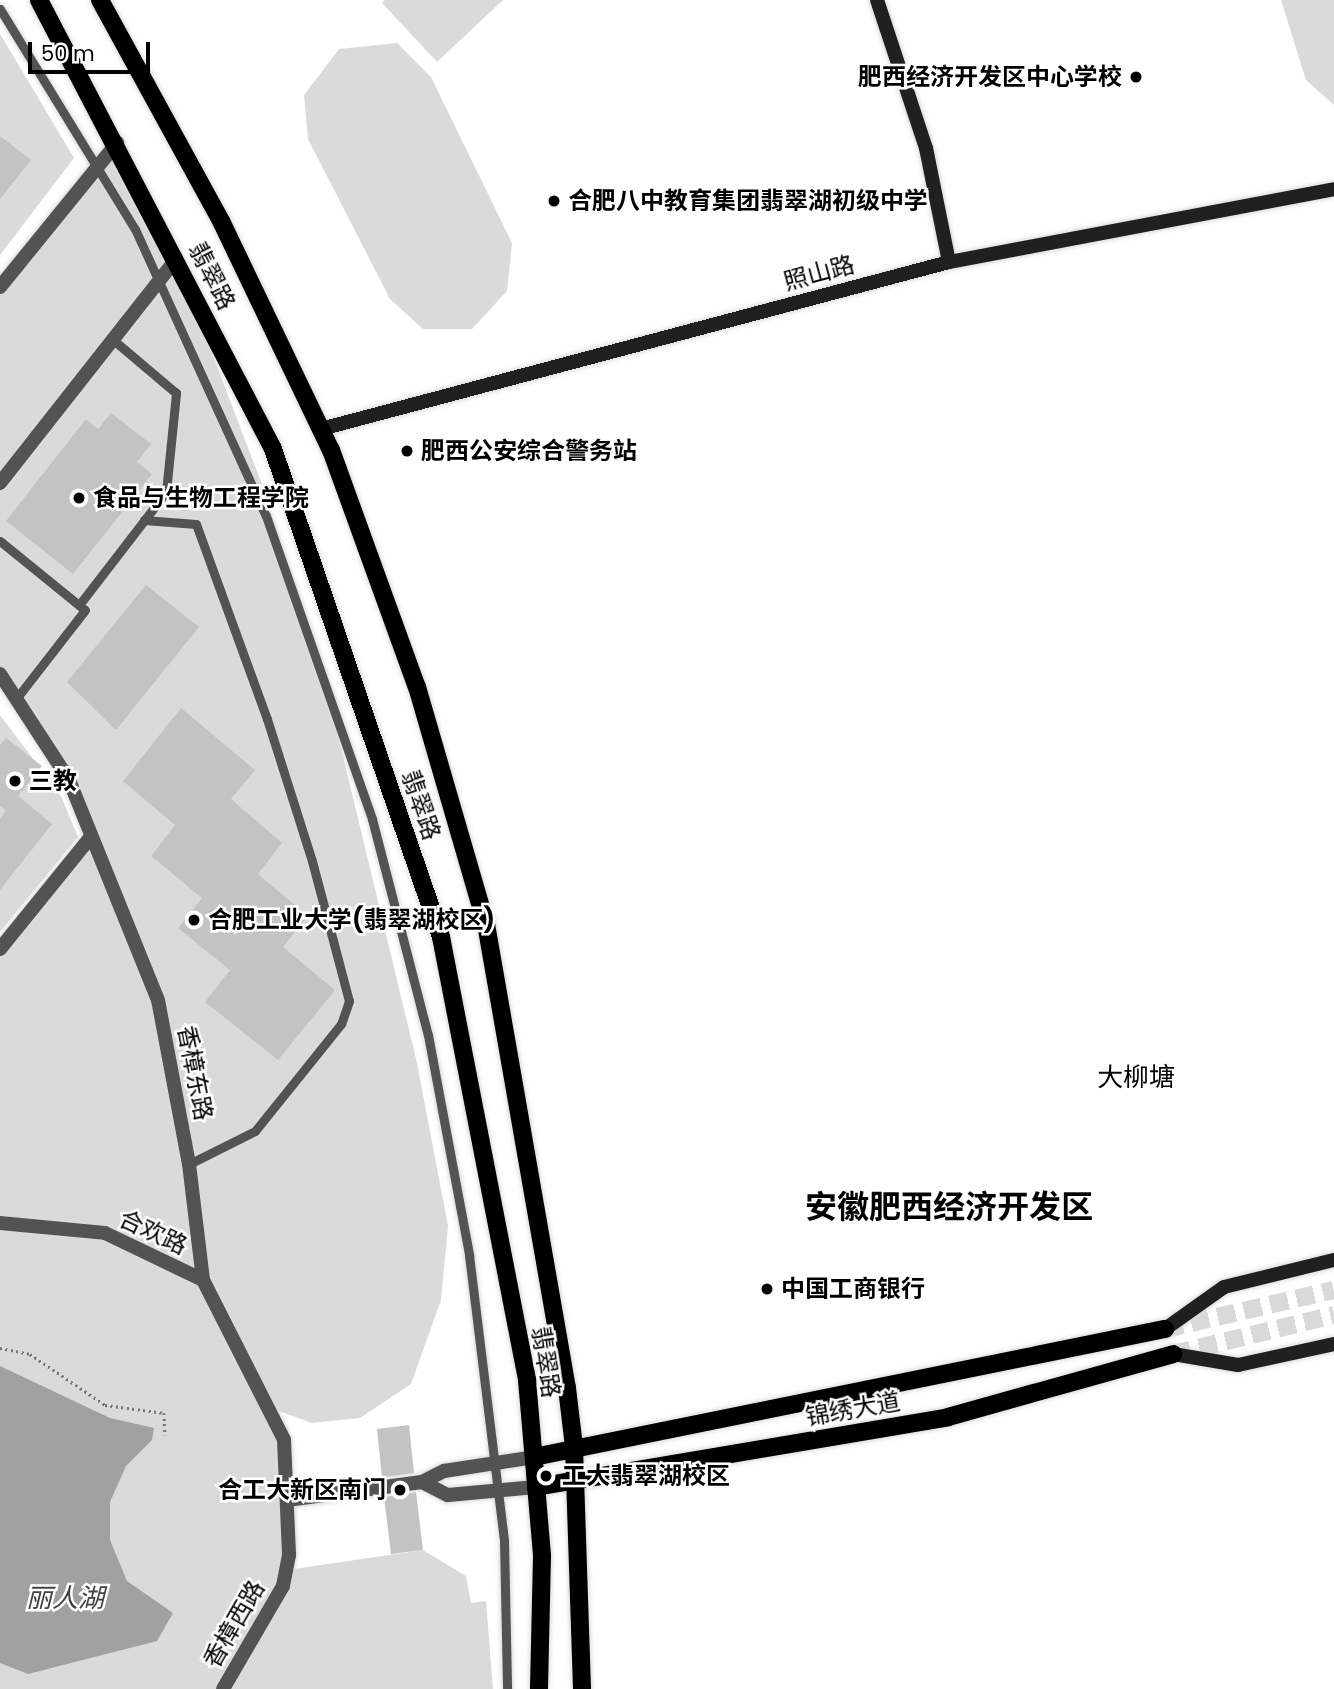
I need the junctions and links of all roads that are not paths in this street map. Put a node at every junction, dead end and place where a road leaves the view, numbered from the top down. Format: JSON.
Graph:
{"nodes":[{"id":1,"x":39,"y":0,"type":"edge"},
{"id":2,"x":100,"y":0,"type":"edge"},
{"id":3,"x":877,"y":0,"type":"edge"},
{"id":4,"x":0,"y":9,"type":"edge"},
{"id":5,"x":117,"y":143,"type":"junction"},
{"id":6,"x":98,"y":166,"type":"junction"},
{"id":7,"x":1334,"y":188,"type":"edge"},
{"id":8,"x":176,"y":259,"type":"junction"},
{"id":9,"x":949,"y":262,"type":"junction"},
{"id":10,"x":158,"y":281,"type":"junction"},
{"id":11,"x":0,"y":287,"type":"edge"},
{"id":12,"x":112,"y":340,"type":"junction"},
{"id":13,"x":321,"y":429,"type":"junction"},
{"id":14,"x":0,"y":483,"type":"edge"},
{"id":15,"x":144,"y":520,"type":"junction"},
{"id":16,"x":0,"y":541,"type":"edge"},
{"id":17,"x":79,"y":605,"type":"junction"},
{"id":18,"x":0,"y":674,"type":"edge"},
{"id":19,"x":16,"y":699,"type":"junction"},
{"id":20,"x":90,"y":838,"type":"junction"},
{"id":21,"x":0,"y":949,"type":"edge"},
{"id":22,"x":189,"y":1164,"type":"junction"},
{"id":23,"x":0,"y":1223,"type":"edge"},
{"id":24,"x":1334,"y":1260,"type":"edge"},
{"id":25,"x":203,"y":1280,"type":"junction"},
{"id":26,"x":1166,"y":1329,"type":"joint"},
{"id":27,"x":1334,"y":1343,"type":"edge"},
{"id":28,"x":1173,"y":1354,"type":"joint"},
{"id":29,"x":574,"y":1447,"type":"junction"},
{"id":30,"x":534,"y":1457,"type":"junction"},
{"id":31,"x":497,"y":1462,"type":"junction"},
{"id":32,"x":422,"y":1482,"type":"junction"},
{"id":33,"x":576,"y":1484,"type":"junction"},
{"id":34,"x":537,"y":1487,"type":"junction"},
{"id":35,"x":499,"y":1490,"type":"junction"},
{"id":36,"x":287,"y":1499,"type":"junction"},
{"id":37,"x":223,"y":1689,"type":"edge"},
{"id":38,"x":507,"y":1689,"type":"edge"},
{"id":39,"x":539,"y":1689,"type":"edge"},
{"id":40,"x":582,"y":1689,"type":"edge"}],
"edges":[{"from":1,"to":5,"type":"main road","name":"翡翠路"},
{"from":2,"to":13,"type":"main road","name":"翡翠路"},
{"from":3,"to":9,"type":"street"},
{"from":4,"to":6,"type":"lane"},
{"from":5,"to":6,"type":"street"},
{"from":5,"to":8,"type":"main road","name":"翡翠路"},
{"from":6,"to":10,"type":"lane"},
{"from":6,"to":11,"type":"street"},
{"from":7,"to":9,"type":"street","name":"照山路"},
{"from":8,"to":10,"type":"street"},
{"from":8,"to":30,"type":"main road","name":"翡翠路"},
{"from":9,"to":13,"type":"street","name":"照山路"},
{"from":10,"to":12,"type":"street"},
{"from":10,"to":31,"type":"lane"},
{"from":12,"to":14,"type":"street"},
{"from":12,"to":15,"type":"lane"},
{"from":13,"to":29,"type":"main road","name":"翡翠路"},
{"from":15,"to":17,"type":"lane"},
{"from":15,"to":22,"type":"lane"},
{"from":16,"to":17,"type":"lane"},
{"from":17,"to":19,"type":"lane"},
{"from":18,"to":19,"type":"street","name":"香樟东路"},
{"from":19,"to":20,"type":"street","name":"香樟东路"},
{"from":20,"to":21,"type":"street"},
{"from":20,"to":22,"type":"street","name":"香樟东路"},
{"from":22,"to":25,"type":"street","name":"香樟东路"},
{"from":23,"to":25,"type":"street","name":"合欢路"},
{"from":24,"to":26,"type":"street"},
{"from":25,"to":36,"type":"street","name":"香樟东路"},
{"from":26,"to":29,"type":"main road","name":"锦绣大道"},
{"from":27,"to":28,"type":"street"},
{"from":28,"to":33,"type":"main road","name":"锦绣大道"},
{"from":29,"to":30,"type":"main road","name":"锦绣大道"},
{"from":29,"to":33,"type":"main road","name":"翡翠路"},
{"from":30,"to":31,"type":"street"},
{"from":30,"to":34,"type":"main road","name":"翡翠路"},
{"from":31,"to":32,"type":"street"},
{"from":31,"to":35,"type":"lane"},
{"from":32,"to":35,"type":"street"},
{"from":32,"to":36,"type":"street"},
{"from":33,"to":34,"type":"main road","name":"锦绣大道"},
{"from":33,"to":40,"type":"main road","name":"翡翠路"},
{"from":34,"to":35,"type":"street"},
{"from":34,"to":39,"type":"main road","name":"翡翠路"},
{"from":35,"to":38,"type":"lane"},
{"from":36,"to":37,"type":"street","name":"香樟西路"}]}
